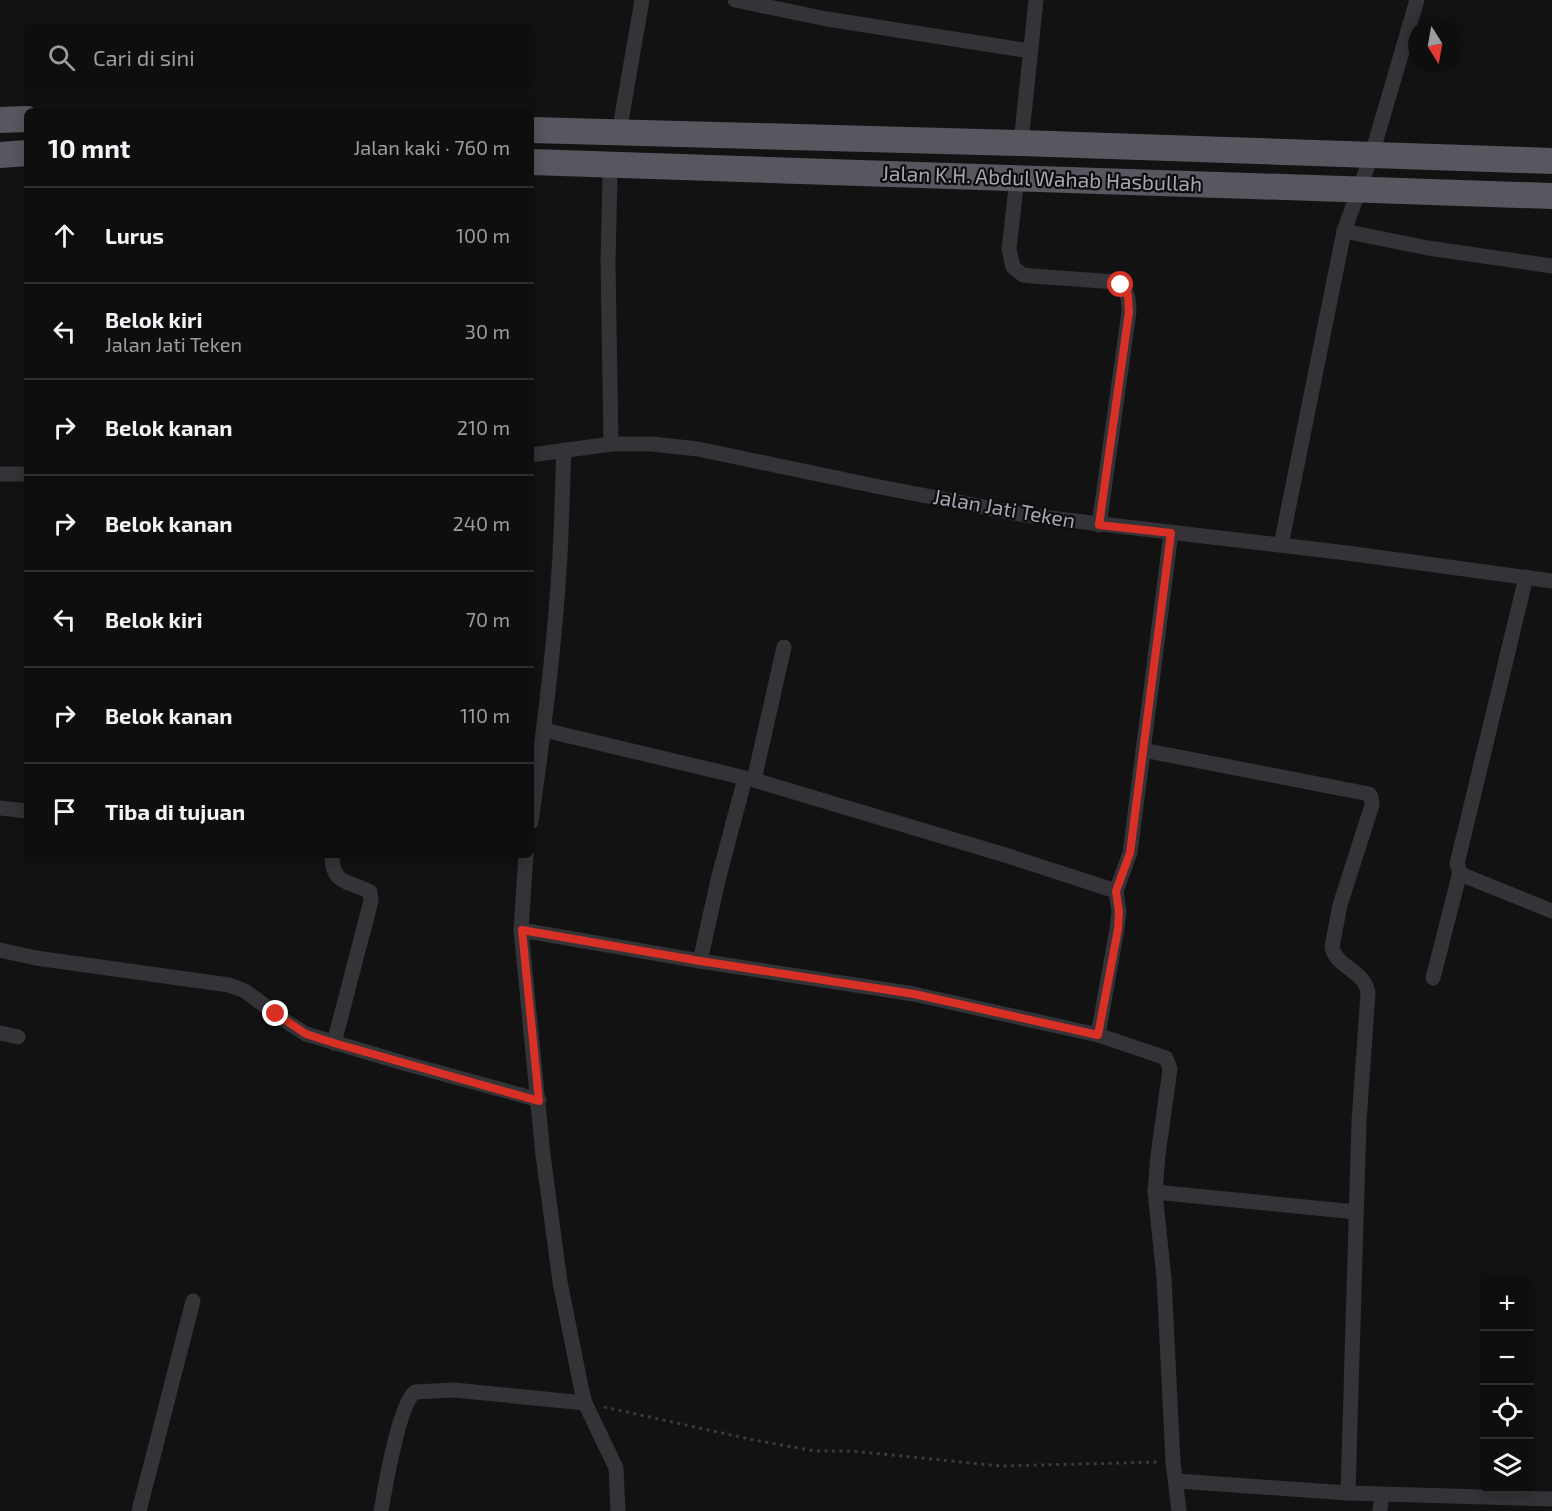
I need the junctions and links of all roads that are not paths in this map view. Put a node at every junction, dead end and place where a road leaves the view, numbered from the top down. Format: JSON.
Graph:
{"nodes":[{"id":1,"x":642,"y":0,"type":"edge"},
{"id":2,"x":735,"y":0,"type":"edge"},
{"id":3,"x":1036,"y":0,"type":"edge"},
{"id":4,"x":1417,"y":0,"type":"edge"},
{"id":5,"x":1030,"y":51,"type":"junction"},
{"id":6,"x":24,"y":119,"type":"edge"},
{"id":7,"x":0,"y":120,"type":"edge"},
{"id":8,"x":534,"y":130,"type":"edge"},
{"id":9,"x":619,"y":133,"type":"junction"},
{"id":10,"x":1021,"y":143,"type":"junction"},
{"id":11,"x":534,"y":152,"type":"edge"},
{"id":12,"x":24,"y":153,"type":"edge"},
{"id":13,"x":1372,"y":154,"type":"junction"},
{"id":14,"x":0,"y":155,"type":"edge"},
{"id":15,"x":1552,"y":161,"type":"edge"},
{"id":16,"x":534,"y":162,"type":"edge"},
{"id":17,"x":624,"y":165,"type":"junction"},
{"id":18,"x":1017,"y":178,"type":"junction"},
{"id":19,"x":1359,"y":189,"type":"junction"},
{"id":20,"x":1552,"y":196,"type":"edge"},
{"id":21,"x":1344,"y":231,"type":"junction"},
{"id":22,"x":1552,"y":266,"type":"edge"},
{"id":23,"x":611,"y":444,"type":"junction"},
{"id":24,"x":564,"y":450,"type":"junction"},
{"id":25,"x":534,"y":455,"type":"edge"},
{"id":26,"x":0,"y":474,"type":"edge"},
{"id":27,"x":24,"y":474,"type":"edge"},
{"id":28,"x":1099,"y":525,"type":"junction"},
{"id":29,"x":1171,"y":533,"type":"junction"},
{"id":30,"x":1281,"y":545,"type":"junction"},
{"id":31,"x":1526,"y":577,"type":"junction"},
{"id":32,"x":1552,"y":581,"type":"edge"},
{"id":33,"x":783,"y":647,"type":"dead end"},
{"id":34,"x":544,"y":730,"type":"junction"},
{"id":35,"x":1143,"y":750,"type":"junction"},
{"id":36,"x":749,"y":779,"type":"junction"},
{"id":37,"x":534,"y":801,"type":"edge"},
{"id":38,"x":0,"y":808,"type":"edge"},
{"id":39,"x":24,"y":811,"type":"edge"},
{"id":40,"x":332,"y":858,"type":"edge"},
{"id":41,"x":526,"y":858,"type":"edge"},
{"id":42,"x":1460,"y":872,"type":"junction"},
{"id":43,"x":1116,"y":891,"type":"junction"},
{"id":44,"x":1552,"y":911,"type":"edge"},
{"id":45,"x":522,"y":930,"type":"junction"},
{"id":46,"x":0,"y":950,"type":"edge"},
{"id":47,"x":700,"y":961,"type":"junction"},
{"id":48,"x":1433,"y":978,"type":"dead end"},
{"id":49,"x":0,"y":1033,"type":"edge"},
{"id":50,"x":1098,"y":1035,"type":"junction"},
{"id":51,"x":18,"y":1037,"type":"dead end"},
{"id":52,"x":334,"y":1043,"type":"junction"},
{"id":53,"x":539,"y":1101,"type":"junction"},
{"id":54,"x":1155,"y":1192,"type":"junction"},
{"id":55,"x":1356,"y":1212,"type":"junction"},
{"id":56,"x":193,"y":1300,"type":"dead end"},
{"id":57,"x":585,"y":1403,"type":"junction"},
{"id":58,"x":1177,"y":1481,"type":"junction"},
{"id":59,"x":1348,"y":1493,"type":"junction"},
{"id":60,"x":1382,"y":1494,"type":"junction"},
{"id":61,"x":1552,"y":1499,"type":"edge"},
{"id":62,"x":139,"y":1511,"type":"edge"},
{"id":63,"x":381,"y":1511,"type":"edge"},
{"id":64,"x":618,"y":1511,"type":"edge"},
{"id":65,"x":1179,"y":1511,"type":"edge"},
{"id":66,"x":1380,"y":1511,"type":"edge"}],
"edges":[{"from":1,"to":9,"type":"street"},
{"from":2,"to":5,"type":"street"},
{"from":3,"to":5,"type":"street"},
{"from":4,"to":13,"type":"street"},
{"from":5,"to":10,"type":"street"},
{"from":6,"to":7,"type":"highway"},
{"from":8,"to":9,"type":"highway","name":"Jalan K.H. Abdul Wahab Hasbullah"},
{"from":9,"to":10,"type":"highway","name":"Jalan K.H. Abdul Wahab Hasbullah"},
{"from":10,"to":13,"type":"highway","name":"Jalan K.H. Abdul Wahab Hasbullah"},
{"from":11,"to":17,"type":"highway"},
{"from":12,"to":14,"type":"highway"},
{"from":13,"to":15,"type":"highway","name":"Jalan K.H. Abdul Wahab Hasbullah"},
{"from":13,"to":19,"type":"street"},
{"from":16,"to":17,"type":"highway","name":"Jalan K.H. Abdul Wahab Hasbullah"},
{"from":17,"to":18,"type":"highway","name":"Jalan K.H. Abdul Wahab Hasbullah"},
{"from":17,"to":23,"type":"street"},
{"from":18,"to":19,"type":"highway","name":"Jalan K.H. Abdul Wahab Hasbullah"},
{"from":18,"to":28,"type":"street"},
{"from":19,"to":20,"type":"highway","name":"Jalan K.H. Abdul Wahab Hasbullah"},
{"from":19,"to":21,"type":"street"},
{"from":21,"to":22,"type":"street"},
{"from":21,"to":30,"type":"street"},
{"from":23,"to":24,"type":"street","name":"Jalan Jati Teken"},
{"from":23,"to":28,"type":"street","name":"Jalan Jati Teken"},
{"from":24,"to":25,"type":"street","name":"Jalan Jati Teken"},
{"from":24,"to":34,"type":"street"},
{"from":26,"to":27,"type":"street"},
{"from":28,"to":29,"type":"street","name":"Jalan Jati Teken"},
{"from":29,"to":30,"type":"street","name":"Jalan Jati Teken"},
{"from":29,"to":35,"type":"street"},
{"from":30,"to":31,"type":"street","name":"Jalan Jati Teken"},
{"from":31,"to":32,"type":"street","name":"Jalan Jati Teken"},
{"from":31,"to":42,"type":"street"},
{"from":33,"to":36,"type":"street"},
{"from":34,"to":36,"type":"street"},
{"from":34,"to":37,"type":"street"},
{"from":35,"to":43,"type":"street"},
{"from":35,"to":55,"type":"street"},
{"from":36,"to":43,"type":"street"},
{"from":36,"to":47,"type":"street"},
{"from":38,"to":39,"type":"street"},
{"from":40,"to":52,"type":"street"},
{"from":41,"to":45,"type":"street"},
{"from":42,"to":44,"type":"street"},
{"from":42,"to":48,"type":"street"},
{"from":43,"to":50,"type":"street"},
{"from":45,"to":47,"type":"street"},
{"from":45,"to":53,"type":"street"},
{"from":46,"to":52,"type":"street"},
{"from":47,"to":50,"type":"street"},
{"from":49,"to":51,"type":"street"},
{"from":50,"to":54,"type":"street"},
{"from":52,"to":53,"type":"street"},
{"from":53,"to":57,"type":"street"},
{"from":54,"to":55,"type":"street"},
{"from":54,"to":58,"type":"street"},
{"from":55,"to":59,"type":"street"},
{"from":56,"to":62,"type":"street"},
{"from":57,"to":63,"type":"street"},
{"from":57,"to":64,"type":"street"},
{"from":58,"to":59,"type":"street"},
{"from":58,"to":65,"type":"street"},
{"from":59,"to":60,"type":"street"},
{"from":60,"to":61,"type":"street"},
{"from":60,"to":66,"type":"street"}]}
